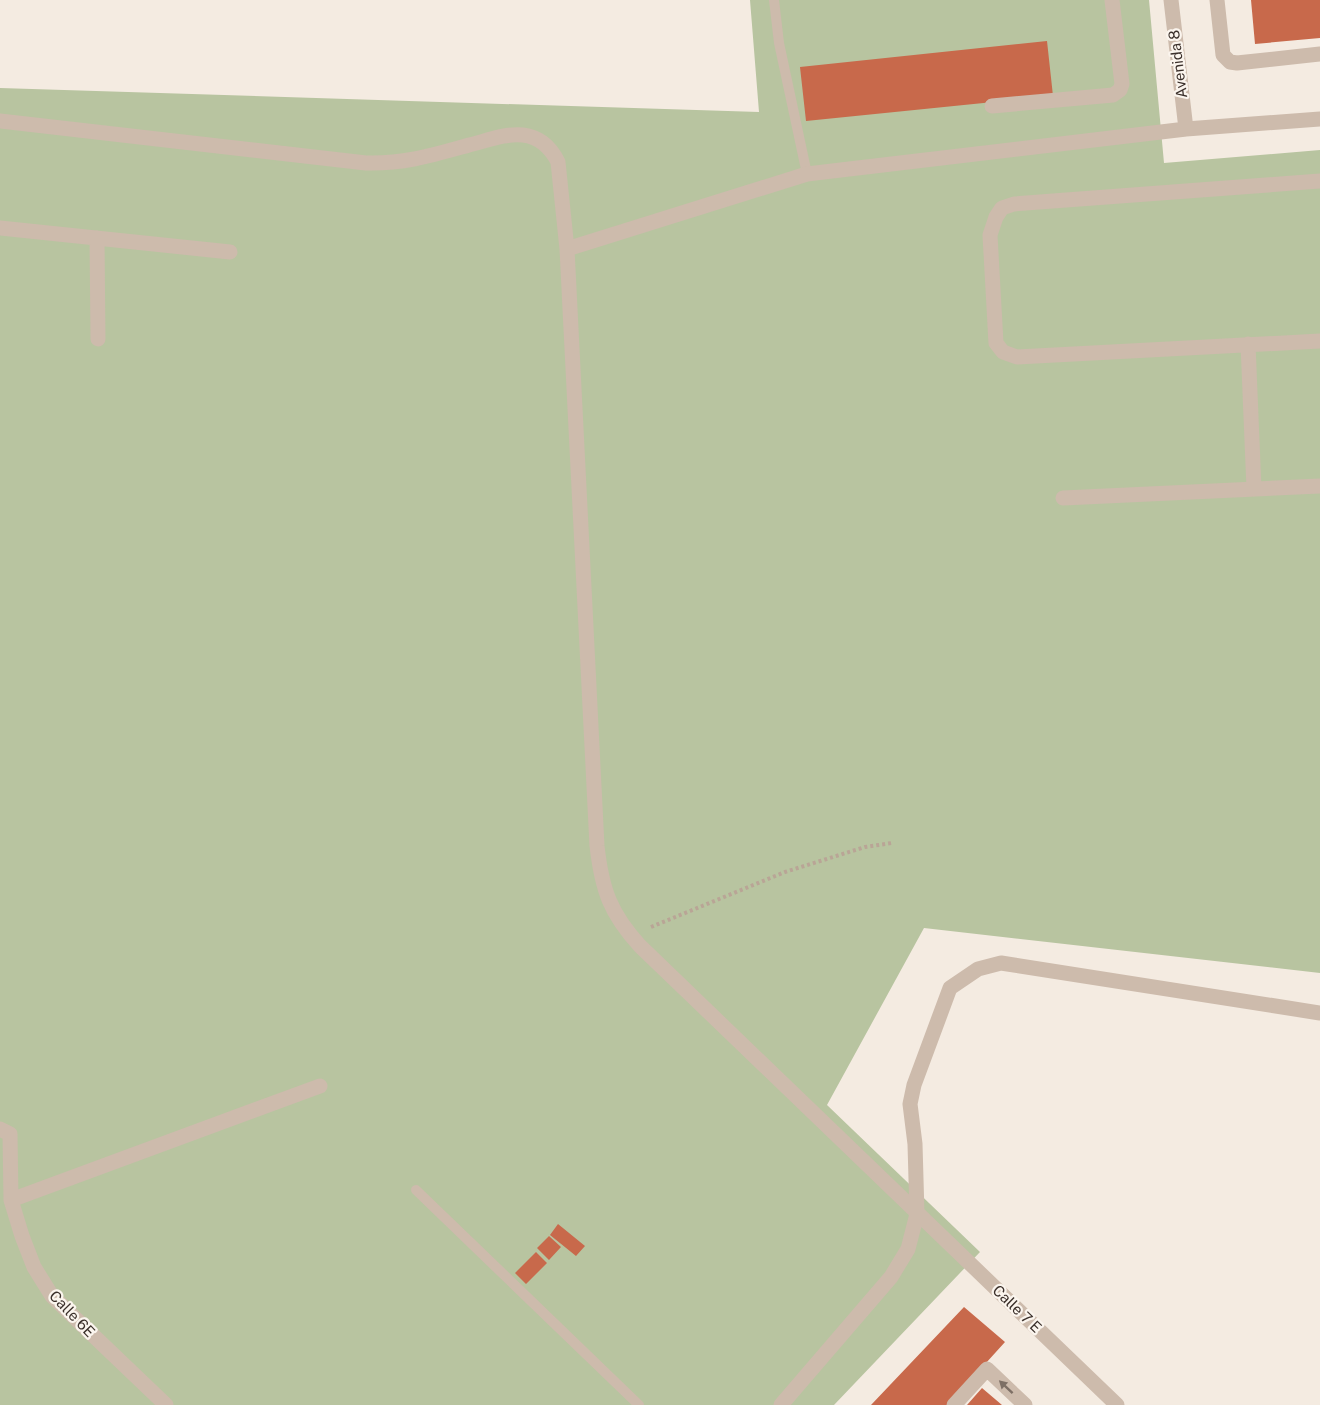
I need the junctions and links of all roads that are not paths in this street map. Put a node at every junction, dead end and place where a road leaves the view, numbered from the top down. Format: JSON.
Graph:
{"nodes":[{"id":1,"x":774,"y":0,"type":"edge"},
{"id":2,"x":1112,"y":0,"type":"edge"},
{"id":3,"x":1171,"y":0,"type":"edge"},
{"id":4,"x":1217,"y":0,"type":"edge"},
{"id":5,"x":1320,"y":54,"type":"edge"},
{"id":6,"x":992,"y":106,"type":"dead end"},
{"id":7,"x":1320,"y":119,"type":"edge"},
{"id":8,"x":0,"y":122,"type":"edge"},
{"id":9,"x":1186,"y":129,"type":"junction"},
{"id":10,"x":807,"y":174,"type":"junction"},
{"id":11,"x":1320,"y":181,"type":"edge"},
{"id":12,"x":0,"y":228,"type":"edge"},
{"id":13,"x":97,"y":238,"type":"junction"},
{"id":14,"x":567,"y":249,"type":"junction"},
{"id":15,"x":230,"y":252,"type":"dead end"},
{"id":16,"x":98,"y":339,"type":"dead end"},
{"id":17,"x":1320,"y":341,"type":"edge"},
{"id":18,"x":1248,"y":344,"type":"junction"},
{"id":19,"x":1320,"y":486,"type":"edge"},
{"id":20,"x":1254,"y":489,"type":"junction"},
{"id":21,"x":1063,"y":498,"type":"dead end"},
{"id":22,"x":1320,"y":1013,"type":"edge"},
{"id":23,"x":320,"y":1086,"type":"dead end"},
{"id":24,"x":0,"y":1129,"type":"edge"},
{"id":25,"x":416,"y":1190,"type":"dead end"},
{"id":26,"x":11,"y":1200,"type":"junction"},
{"id":27,"x":917,"y":1214,"type":"junction"},
{"id":28,"x":166,"y":1405,"type":"edge"},
{"id":29,"x":639,"y":1405,"type":"edge"},
{"id":30,"x":781,"y":1405,"type":"edge"},
{"id":31,"x":954,"y":1405,"type":"edge"},
{"id":32,"x":1024,"y":1405,"type":"edge"},
{"id":33,"x":1116,"y":1405,"type":"edge"}],
"edges":[{"from":1,"to":10,"type":"lane"},
{"from":2,"to":6,"type":"street"},
{"from":3,"to":9,"type":"street","name":"Avenida 8"},
{"from":4,"to":5,"type":"street"},
{"from":7,"to":9,"type":"street"},
{"from":8,"to":14,"type":"street","name":"Calle 7 E"},
{"from":9,"to":10,"type":"street"},
{"from":10,"to":14,"type":"street"},
{"from":11,"to":18,"type":"street"},
{"from":12,"to":13,"type":"street"},
{"from":13,"to":15,"type":"street"},
{"from":13,"to":16,"type":"street"},
{"from":14,"to":27,"type":"street","name":"Calle 7 E"},
{"from":17,"to":18,"type":"street"},
{"from":18,"to":20,"type":"street"},
{"from":19,"to":20,"type":"street"},
{"from":20,"to":21,"type":"street"},
{"from":22,"to":27,"type":"street"},
{"from":23,"to":26,"type":"street"},
{"from":24,"to":26,"type":"street","name":"Calle 6E"},
{"from":25,"to":29,"type":"lane"},
{"from":26,"to":28,"type":"street","name":"Calle 6E"},
{"from":27,"to":30,"type":"street"},
{"from":27,"to":33,"type":"street","name":"Calle 7 E"},
{"from":32,"to":31,"type":"street","one_way":true}]}
